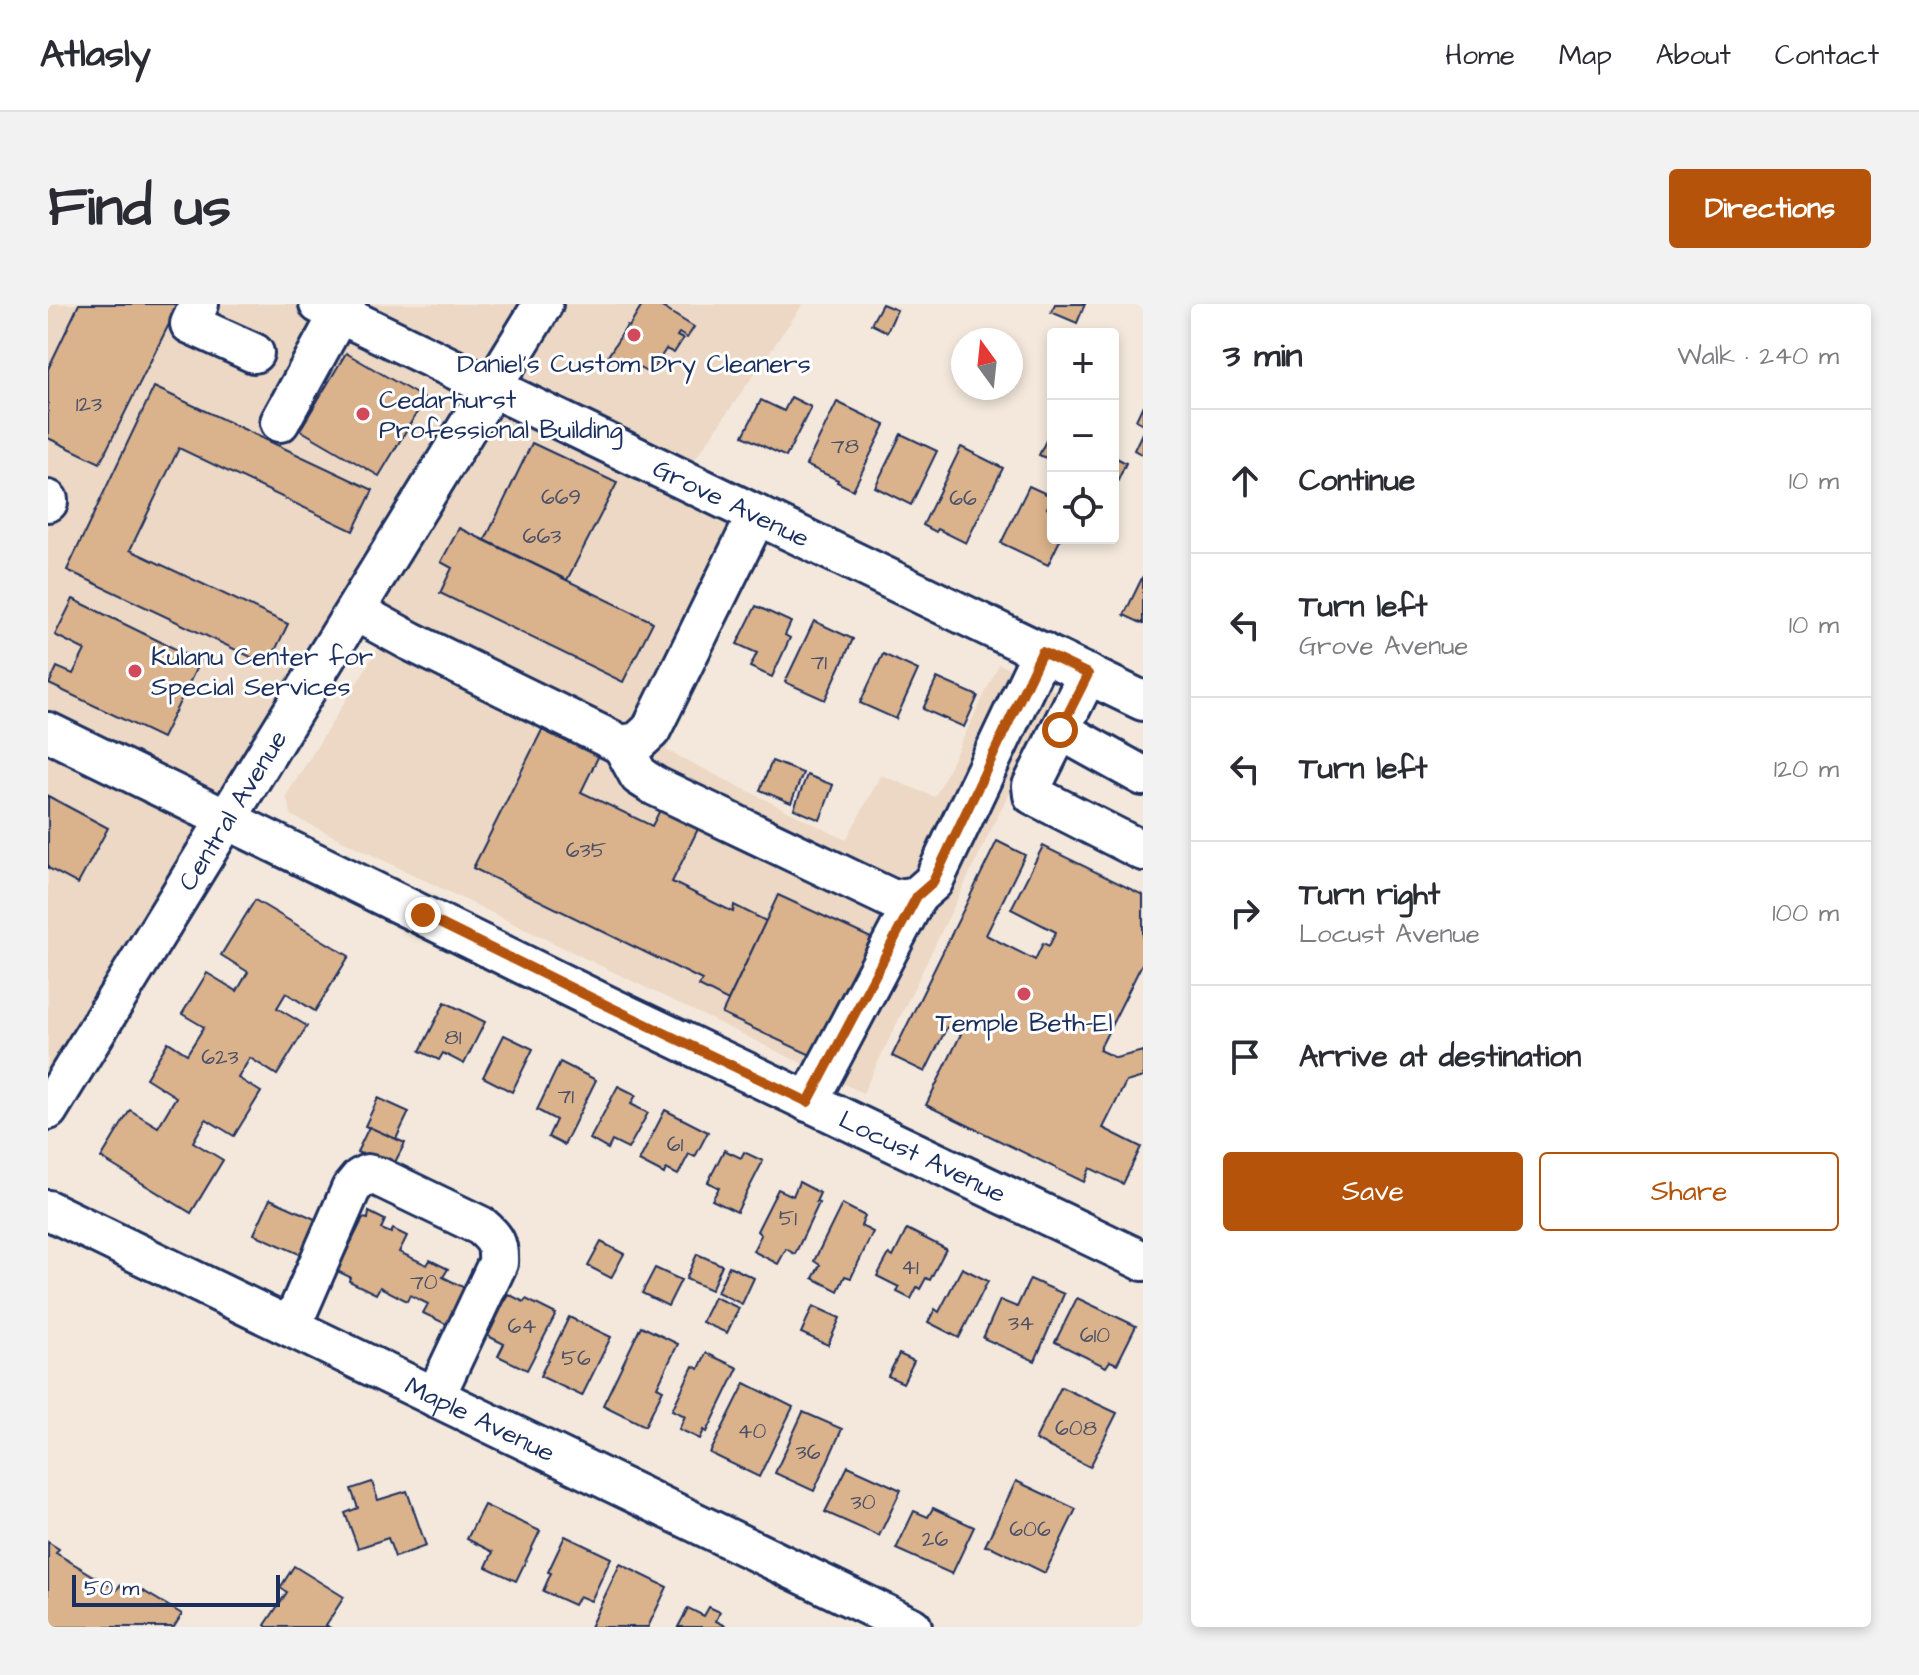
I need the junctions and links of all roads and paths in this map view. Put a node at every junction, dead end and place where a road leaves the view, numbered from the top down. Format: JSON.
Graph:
{"nodes":[{"id":1,"x":199,"y":304,"type":"edge"},
{"id":2,"x":543,"y":304,"type":"edge"},
{"id":3,"x":329,"y":309,"type":"edge"},
{"id":4,"x":254,"y":353,"type":"dead end"},
{"id":5,"x":492,"y":388,"type":"junction"},
{"id":6,"x":280,"y":422,"type":"dead end"},
{"id":7,"x":757,"y":515,"type":"junction"},
{"id":8,"x":355,"y":611,"type":"junction"},
{"id":9,"x":1042,"y":652,"type":"junction"},
{"id":10,"x":1088,"y":674,"type":"junction"},
{"id":11,"x":1143,"y":701,"type":"edge"},
{"id":12,"x":1060,"y":730,"type":"junction"},
{"id":13,"x":48,"y":732,"type":"edge"},
{"id":14,"x":622,"y":745,"type":"junction"},
{"id":15,"x":1143,"y":776,"type":"edge"},
{"id":16,"x":227,"y":819,"type":"junction"},
{"id":17,"x":1143,"y":851,"type":"edge"},
{"id":18,"x":917,"y":896,"type":"junction"},
{"id":19,"x":808,"y":1102,"type":"junction"},
{"id":20,"x":48,"y":1110,"type":"edge"},
{"id":21,"x":48,"y":1210,"type":"edge"},
{"id":22,"x":1143,"y":1261,"type":"edge"},
{"id":23,"x":291,"y":1327,"type":"junction"},
{"id":24,"x":435,"y":1397,"type":"junction"},
{"id":25,"x":912,"y":1627,"type":"edge"}],
"edges":[{"from":1,"to":4,"type":"street"},
{"from":2,"to":5,"type":"street","name":"Central Avenue"},
{"from":3,"to":5,"type":"street","name":"Grove Avenue"},
{"from":3,"to":6,"type":"street"},
{"from":5,"to":7,"type":"street","name":"Grove Avenue"},
{"from":5,"to":8,"type":"street","name":"Central Avenue"},
{"from":7,"to":9,"type":"street","name":"Grove Avenue"},
{"from":7,"to":14,"type":"street"},
{"from":8,"to":14,"type":"street"},
{"from":8,"to":16,"type":"street","name":"Central Avenue"},
{"from":9,"to":10,"type":"street","name":"Grove Avenue"},
{"from":9,"to":18,"type":"street"},
{"from":10,"to":11,"type":"street","name":"Grove Avenue"},
{"from":10,"to":12,"type":"street"},
{"from":12,"to":15,"type":"street"},
{"from":12,"to":17,"type":"street"},
{"from":13,"to":16,"type":"street","name":"Locust Avenue"},
{"from":14,"to":18,"type":"street"},
{"from":16,"to":19,"type":"street","name":"Locust Avenue"},
{"from":16,"to":20,"type":"street","name":"Central Avenue"},
{"from":18,"to":19,"type":"street"},
{"from":19,"to":22,"type":"street","name":"Locust Avenue"},
{"from":21,"to":23,"type":"street","name":"Maple Avenue"},
{"from":23,"to":24,"type":"street","name":"Maple Avenue"},
{"from":23,"to":24,"type":"street"},
{"from":24,"to":25,"type":"street","name":"Maple Avenue"}]}
